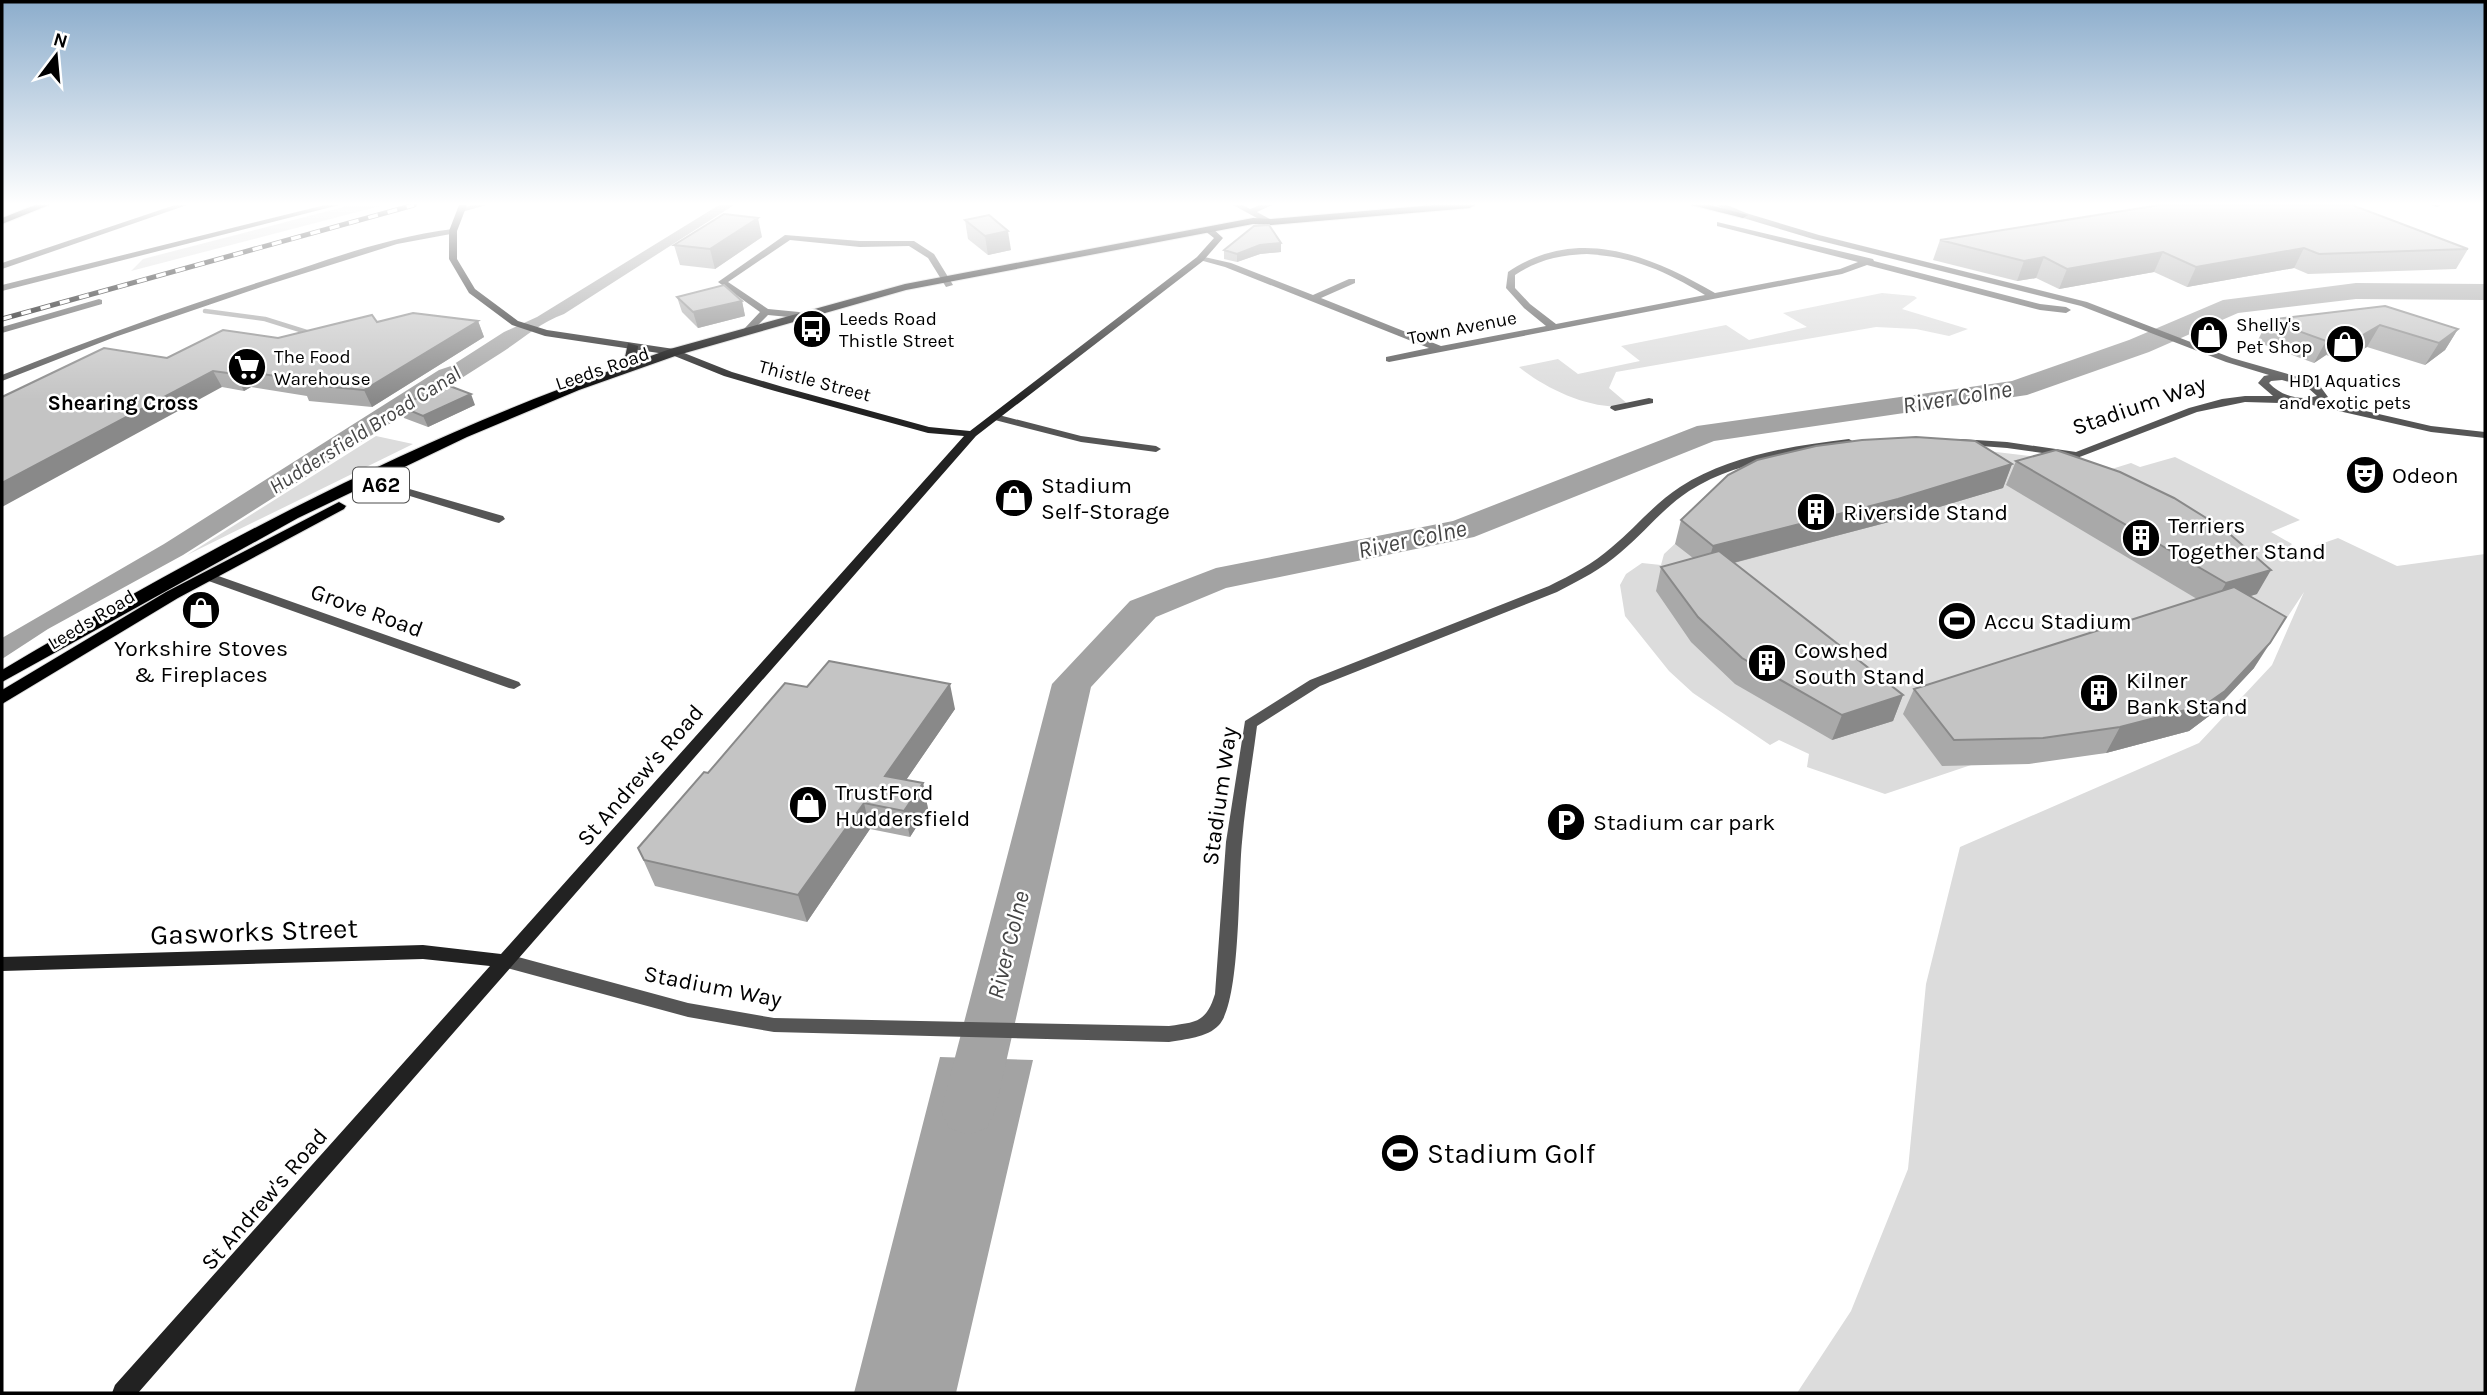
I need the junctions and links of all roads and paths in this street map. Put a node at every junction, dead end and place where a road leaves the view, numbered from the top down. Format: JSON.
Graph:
{"nodes":[{"id":1,"x":48,"y":270,"type":"edge"},
{"id":2,"x":75,"y":270,"type":"edge"},
{"id":3,"x":306,"y":270,"type":"edge"},
{"id":4,"x":460,"y":270,"type":"edge"},
{"id":5,"x":739,"y":270,"type":"edge"},
{"id":6,"x":940,"y":270,"type":"edge"},
{"id":7,"x":1006,"y":270,"type":"edge"},
{"id":8,"x":1186,"y":270,"type":"edge"},
{"id":9,"x":1241,"y":270,"type":"edge"},
{"id":10,"x":1515,"y":270,"type":"edge"},
{"id":11,"x":1669,"y":270,"type":"edge"},
{"id":12,"x":1845,"y":270,"type":"edge"},
{"id":13,"x":1904,"y":270,"type":"edge"},
{"id":14,"x":1948,"y":270,"type":"edge"},
{"id":15,"x":55,"y":275,"type":"junction"},
{"id":16,"x":947,"y":281,"type":"junction"},
{"id":17,"x":1352,"y":281,"type":"dead end"},
{"id":18,"x":2,"y":288,"type":"edge"},
{"id":19,"x":1714,"y":296,"type":"junction"},
{"id":20,"x":1312,"y":299,"type":"junction"},
{"id":21,"x":99,"y":302,"type":"dead end"},
{"id":22,"x":2066,"y":310,"type":"dead end"},
{"id":23,"x":766,"y":313,"type":"junction"},
{"id":24,"x":799,"y":315,"type":"junction"},
{"id":25,"x":1554,"y":327,"type":"junction"},
{"id":26,"x":2,"y":330,"type":"edge"},
{"id":27,"x":747,"y":331,"type":"junction"},
{"id":28,"x":632,"y":346,"type":"junction"},
{"id":29,"x":1440,"y":349,"type":"junction"},
{"id":30,"x":674,"y":352,"type":"junction"},
{"id":31,"x":694,"y":359,"type":"junction"},
{"id":32,"x":1389,"y":359,"type":"dead end"},
{"id":33,"x":2229,"y":360,"type":"junction"},
{"id":34,"x":614,"y":373,"type":"junction"},
{"id":35,"x":2,"y":379,"type":"edge"},
{"id":36,"x":2290,"y":379,"type":"junction"},
{"id":37,"x":2264,"y":385,"type":"junction"},
{"id":38,"x":2314,"y":387,"type":"junction"},
{"id":39,"x":2245,"y":399,"type":"junction"},
{"id":40,"x":1648,"y":401,"type":"dead end"},
{"id":41,"x":2302,"y":401,"type":"junction"},
{"id":42,"x":1615,"y":408,"type":"dead end"},
{"id":43,"x":995,"y":417,"type":"junction"},
{"id":44,"x":2406,"y":423,"type":"junction"},
{"id":45,"x":928,"y":430,"type":"junction"},
{"id":46,"x":972,"y":435,"type":"junction"},
{"id":47,"x":2485,"y":435,"type":"edge"},
{"id":48,"x":1857,"y":442,"type":"edge"},
{"id":49,"x":1944,"y":442,"type":"edge"},
{"id":50,"x":1156,"y":449,"type":"dead end"},
{"id":51,"x":952,"y":457,"type":"junction"},
{"id":52,"x":375,"y":482,"type":"junction"},
{"id":53,"x":499,"y":519,"type":"dead end"},
{"id":54,"x":207,"y":576,"type":"junction"},
{"id":55,"x":2,"y":677,"type":"edge"},
{"id":56,"x":514,"y":685,"type":"dead end"},
{"id":57,"x":2,"y":698,"type":"edge"},
{"id":58,"x":507,"y":961,"type":"junction"},
{"id":59,"x":2,"y":964,"type":"edge"},
{"id":60,"x":123,"y":1393,"type":"edge"}],
"edges":[{"from":1,"to":15,"type":"street"},
{"from":2,"to":15,"type":"street"},
{"from":3,"to":35,"type":"street"},
{"from":4,"to":28,"type":"main road","name":"Thistle Street"},
{"from":5,"to":23,"type":"street"},
{"from":6,"to":16,"type":"street"},
{"from":7,"to":16,"type":"main road","name":"Leeds Road","number":"A62"},
{"from":8,"to":43,"type":"main road","name":"St Andrew's Road"},
{"from":9,"to":20,"type":"street"},
{"from":10,"to":25,"type":"street"},
{"from":11,"to":19,"type":"street"},
{"from":12,"to":19,"type":"street","name":"Town Avenue"},
{"from":13,"to":22,"type":"street"},
{"from":14,"to":33,"type":"street"},
{"from":15,"to":18,"type":"street"},
{"from":16,"to":24,"type":"main road","name":"Leeds Road","number":"A62"},
{"from":16,"to":31,"type":"main road","name":"Leeds Road","number":"A62"},
{"from":17,"to":20,"type":"street"},
{"from":19,"to":25,"type":"street","name":"Town Avenue"},
{"from":20,"to":29,"type":"street"},
{"from":21,"to":26,"type":"street"},
{"from":23,"to":24,"type":"street"},
{"from":23,"to":27,"type":"street"},
{"from":24,"to":27,"type":"main road","name":"Leeds Road","number":"A62"},
{"from":25,"to":29,"type":"street","name":"Town Avenue"},
{"from":27,"to":30,"type":"main road","name":"Leeds Road","number":"A62"},
{"from":28,"to":30,"type":"main road","name":"Thistle Street"},
{"from":28,"to":34,"type":"main road"},
{"from":29,"to":32,"type":"street","name":"Town Avenue"},
{"from":30,"to":31,"type":"main road","name":"Thistle Street"},
{"from":30,"to":34,"type":"main road","name":"Leeds Road","number":"A62"},
{"from":31,"to":45,"type":"main road","name":"Thistle Street"},
{"from":31,"to":52,"type":"main road","name":"Leeds Road","number":"A62"},
{"from":33,"to":36,"type":"street"},
{"from":33,"to":37,"type":"street"},
{"from":34,"to":52,"type":"main road","name":"Leeds Road","number":"A62"},
{"from":36,"to":37,"type":"street"},
{"from":36,"to":38,"type":"street"},
{"from":37,"to":39,"type":"street","name":"Stadium Way"},
{"from":37,"to":41,"type":"street"},
{"from":38,"to":41,"type":"street"},
{"from":38,"to":44,"type":"street"},
{"from":39,"to":41,"type":"street","name":"Stadium Way"},
{"from":39,"to":49,"type":"street","name":"Stadium Way"},
{"from":40,"to":42,"type":"street"},
{"from":41,"to":44,"type":"street"},
{"from":43,"to":46,"type":"main road","name":"St Andrew's Road"},
{"from":43,"to":50,"type":"street"},
{"from":44,"to":47,"type":"street"},
{"from":45,"to":46,"type":"main road","name":"Thistle Street"},
{"from":45,"to":51,"type":"main road","name":"Thistle Street"},
{"from":46,"to":51,"type":"main road","name":"St Andrew's Road"},
{"from":48,"to":58,"type":"street","name":"Stadium Way"},
{"from":51,"to":58,"type":"main road","name":"St Andrew's Road"},
{"from":52,"to":53,"type":"street"},
{"from":52,"to":54,"type":"main road","name":"Leeds Road","number":"A62"},
{"from":52,"to":55,"type":"main road","name":"Leeds Road","number":"A62"},
{"from":54,"to":56,"type":"street","name":"Grove Road"},
{"from":54,"to":57,"type":"main road","name":"Leeds Road","number":"A62"},
{"from":58,"to":59,"type":"main road","name":"Gasworks Street"},
{"from":58,"to":60,"type":"main road","name":"St Andrew's Road"}]}
